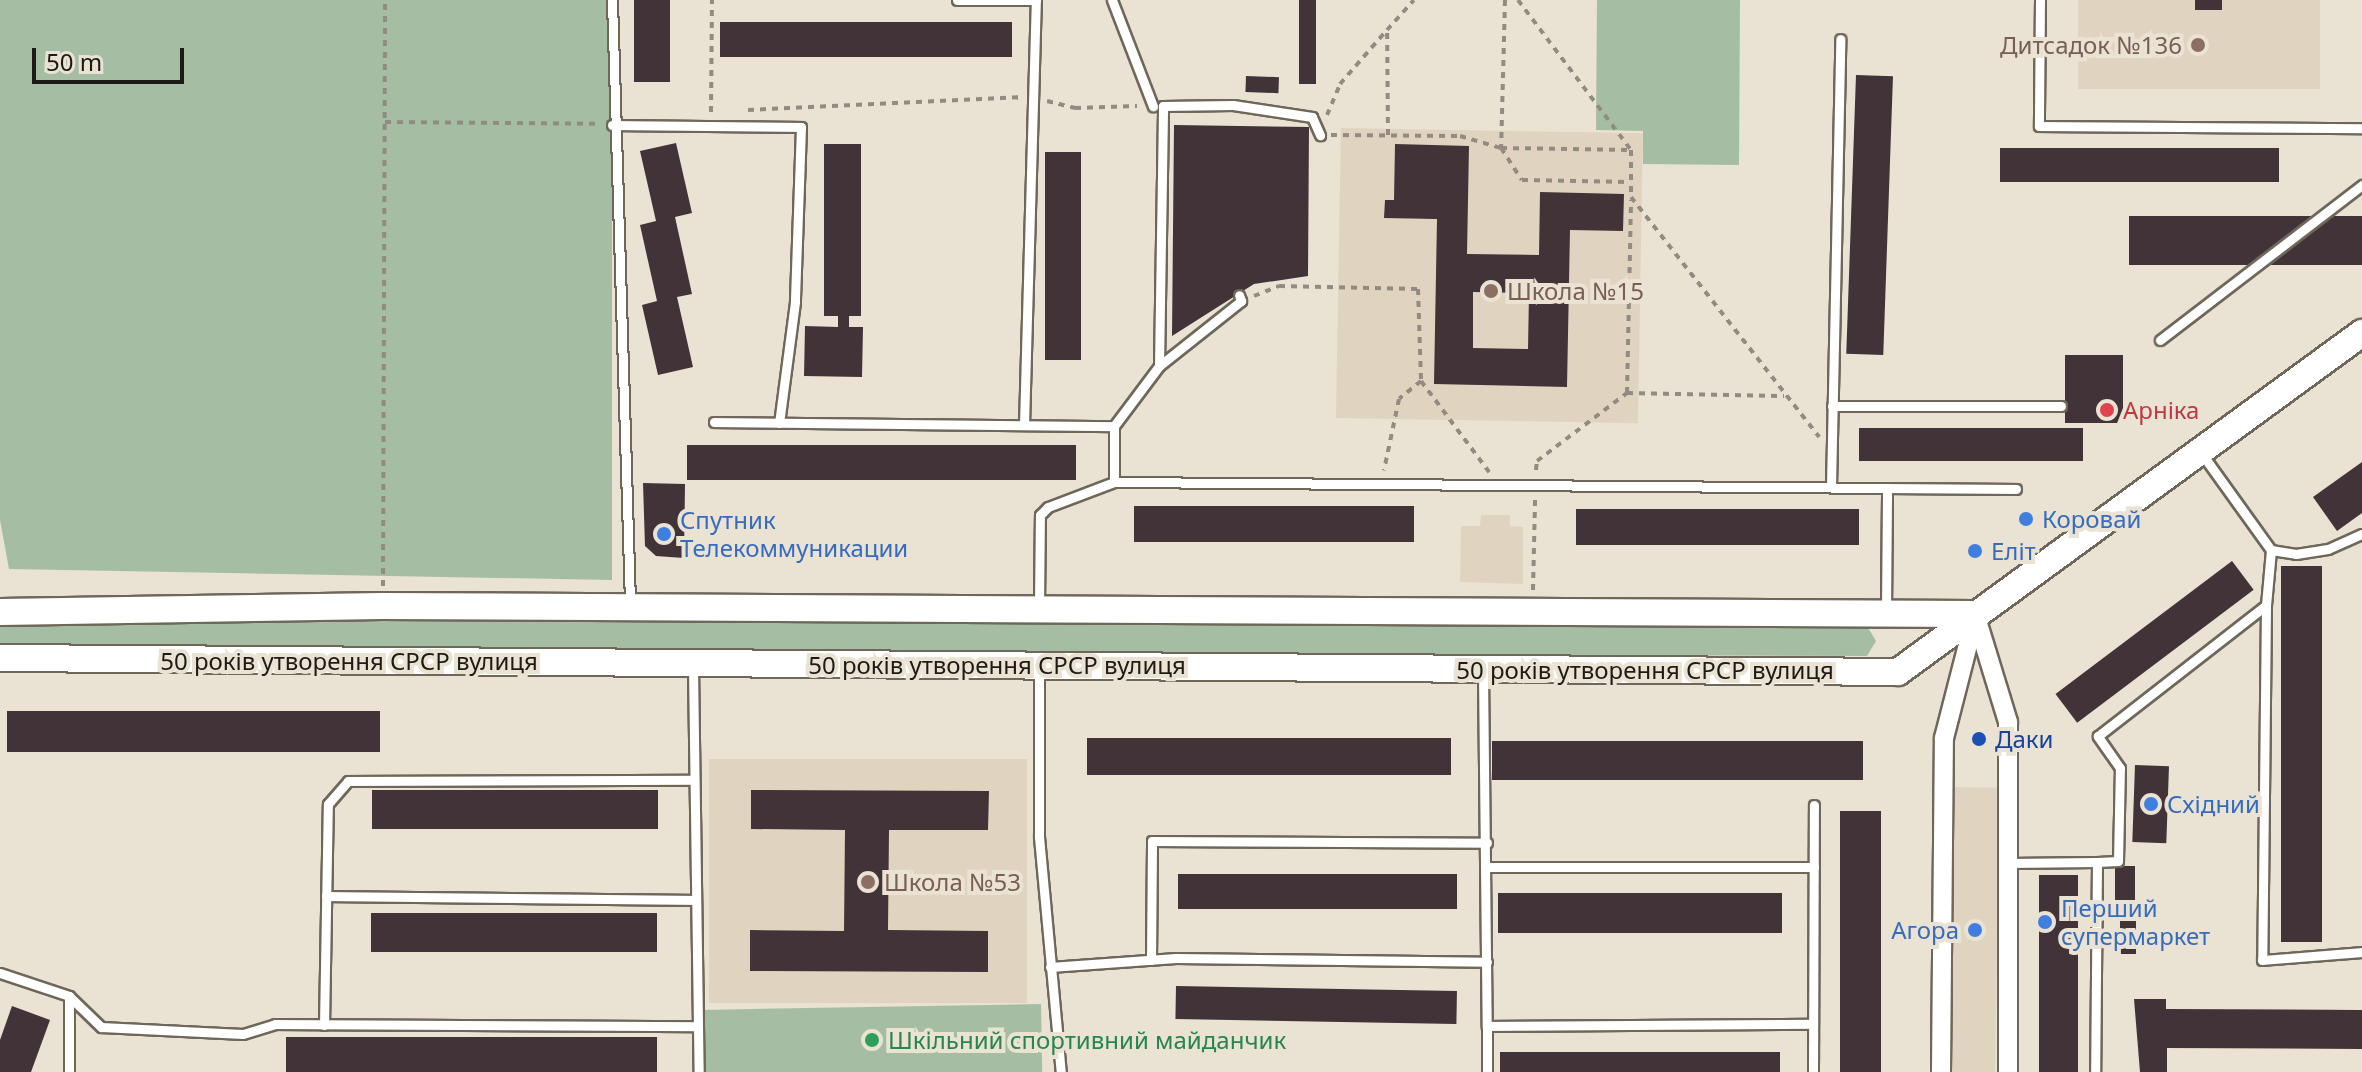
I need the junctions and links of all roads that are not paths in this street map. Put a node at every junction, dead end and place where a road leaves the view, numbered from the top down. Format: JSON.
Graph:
{"nodes":[{"id":1,"x":612,"y":0,"type":"edge"},
{"id":2,"x":957,"y":0,"type":"edge"},
{"id":3,"x":1036,"y":0,"type":"edge"},
{"id":4,"x":1112,"y":0,"type":"edge"},
{"id":5,"x":2040,"y":0,"type":"edge"},
{"id":6,"x":1840,"y":39,"type":"dead end"},
{"id":7,"x":1153,"y":106,"type":"road end"},
{"id":8,"x":612,"y":125,"type":"junction"},
{"id":9,"x":2362,"y":128,"type":"edge"},
{"id":10,"x":1320,"y":135,"type":"road end"},
{"id":11,"x":2362,"y":185,"type":"edge"},
{"id":12,"x":1240,"y":298,"type":"road end"},
{"id":13,"x":2362,"y":333,"type":"edge"},
{"id":14,"x":2160,"y":340,"type":"dead end"},
{"id":15,"x":1159,"y":366,"type":"junction"},
{"id":16,"x":1832,"y":406,"type":"junction"},
{"id":17,"x":2061,"y":406,"type":"dead end"},
{"id":18,"x":714,"y":422,"type":"dead end"},
{"id":19,"x":779,"y":423,"type":"junction"},
{"id":20,"x":1024,"y":425,"type":"junction"},
{"id":21,"x":1114,"y":426,"type":"junction"},
{"id":22,"x":2200,"y":451,"type":"junction"},
{"id":23,"x":1114,"y":482,"type":"junction"},
{"id":24,"x":1831,"y":487,"type":"junction"},
{"id":25,"x":1887,"y":488,"type":"junction"},
{"id":26,"x":2016,"y":489,"type":"dead end"},
{"id":27,"x":2362,"y":534,"type":"edge"},
{"id":28,"x":2271,"y":550,"type":"junction"},
{"id":29,"x":2266,"y":605,"type":"junction"},
{"id":30,"x":630,"y":609,"type":"junction"},
{"id":31,"x":1039,"y":611,"type":"junction"},
{"id":32,"x":0,"y":612,"type":"edge"},
{"id":33,"x":1886,"y":614,"type":"junction"},
{"id":34,"x":1975,"y":614,"type":"junction"},
{"id":35,"x":0,"y":658,"type":"edge"},
{"id":36,"x":693,"y":663,"type":"junction"},
{"id":37,"x":1039,"y":666,"type":"junction"},
{"id":38,"x":1483,"y":669,"type":"junction"},
{"id":39,"x":694,"y":780,"type":"junction"},
{"id":40,"x":1814,"y":805,"type":"dead end"},
{"id":41,"x":1487,"y":843,"type":"junction"},
{"id":42,"x":2097,"y":862,"type":"junction"},
{"id":43,"x":2008,"y":863,"type":"junction"},
{"id":44,"x":1487,"y":867,"type":"junction"},
{"id":45,"x":1814,"y":867,"type":"junction"},
{"id":46,"x":326,"y":896,"type":"junction"},
{"id":47,"x":696,"y":900,"type":"junction"},
{"id":48,"x":2362,"y":952,"type":"edge"},
{"id":49,"x":1151,"y":960,"type":"junction"},
{"id":50,"x":1487,"y":962,"type":"junction"},
{"id":51,"x":1050,"y":967,"type":"junction"},
{"id":52,"x":0,"y":973,"type":"edge"},
{"id":53,"x":69,"y":996,"type":"junction"},
{"id":54,"x":1813,"y":1024,"type":"junction"},
{"id":55,"x":324,"y":1025,"type":"junction"},
{"id":56,"x":698,"y":1026,"type":"junction"},
{"id":57,"x":1487,"y":1026,"type":"junction"},
{"id":58,"x":69,"y":1072,"type":"edge"},
{"id":59,"x":699,"y":1072,"type":"edge"},
{"id":60,"x":1061,"y":1072,"type":"edge"},
{"id":61,"x":1487,"y":1072,"type":"edge"},
{"id":62,"x":1813,"y":1072,"type":"edge"},
{"id":63,"x":1941,"y":1072,"type":"edge"},
{"id":64,"x":2008,"y":1072,"type":"edge"},
{"id":65,"x":2095,"y":1072,"type":"edge"}],
"edges":[{"from":1,"to":8,"type":"lane"},
{"from":2,"to":3,"type":"lane"},
{"from":3,"to":20,"type":"lane"},
{"from":4,"to":7,"type":"lane"},
{"from":5,"to":9,"type":"lane"},
{"from":6,"to":16,"type":"lane"},
{"from":8,"to":19,"type":"lane"},
{"from":8,"to":30,"type":"lane"},
{"from":10,"to":15,"type":"lane"},
{"from":11,"to":14,"type":"lane"},
{"from":12,"to":15,"type":"lane"},
{"from":13,"to":22,"type":"main road","name":"50 років утворення СРСР вулиця"},
{"from":15,"to":21,"type":"lane"},
{"from":16,"to":17,"type":"lane"},
{"from":16,"to":24,"type":"lane"},
{"from":18,"to":19,"type":"lane"},
{"from":19,"to":20,"type":"lane"},
{"from":20,"to":21,"type":"lane"},
{"from":21,"to":23,"type":"lane"},
{"from":22,"to":28,"type":"lane"},
{"from":22,"to":34,"type":"main road","name":"50 років утворення СРСР вулиця"},
{"from":23,"to":24,"type":"lane"},
{"from":23,"to":31,"type":"lane"},
{"from":24,"to":25,"type":"lane"},
{"from":25,"to":26,"type":"lane"},
{"from":25,"to":33,"type":"lane"},
{"from":27,"to":28,"type":"lane"},
{"from":28,"to":29,"type":"lane"},
{"from":29,"to":42,"type":"lane"},
{"from":29,"to":48,"type":"lane"},
{"from":30,"to":31,"type":"main road"},
{"from":30,"to":32,"type":"main road"},
{"from":31,"to":33,"type":"main road"},
{"from":33,"to":34,"type":"main road"},
{"from":34,"to":38,"type":"main road","name":"50 років утворення СРСР вулиця"},
{"from":34,"to":43,"type":"street"},
{"from":34,"to":63,"type":"street"},
{"from":35,"to":36,"type":"main road","name":"50 років утворення СРСР вулиця"},
{"from":36,"to":37,"type":"main road","name":"50 років утворення СРСР вулиця"},
{"from":36,"to":39,"type":"lane"},
{"from":37,"to":38,"type":"main road","name":"50 років утворення СРСР вулиця"},
{"from":37,"to":51,"type":"lane"},
{"from":38,"to":41,"type":"lane"},
{"from":39,"to":46,"type":"lane"},
{"from":39,"to":47,"type":"lane"},
{"from":40,"to":45,"type":"lane"},
{"from":41,"to":44,"type":"lane"},
{"from":41,"to":49,"type":"lane"},
{"from":42,"to":43,"type":"lane"},
{"from":42,"to":65,"type":"lane"},
{"from":43,"to":64,"type":"street"},
{"from":44,"to":45,"type":"lane"},
{"from":44,"to":50,"type":"lane"},
{"from":45,"to":54,"type":"lane"},
{"from":46,"to":47,"type":"lane"},
{"from":46,"to":55,"type":"lane"},
{"from":47,"to":56,"type":"lane"},
{"from":49,"to":50,"type":"lane"},
{"from":49,"to":51,"type":"lane"},
{"from":50,"to":57,"type":"lane"},
{"from":51,"to":60,"type":"lane"},
{"from":52,"to":53,"type":"lane"},
{"from":53,"to":55,"type":"lane"},
{"from":53,"to":58,"type":"lane"},
{"from":54,"to":57,"type":"lane"},
{"from":54,"to":62,"type":"lane"},
{"from":55,"to":56,"type":"lane"},
{"from":56,"to":59,"type":"lane"},
{"from":57,"to":61,"type":"lane"}]}
